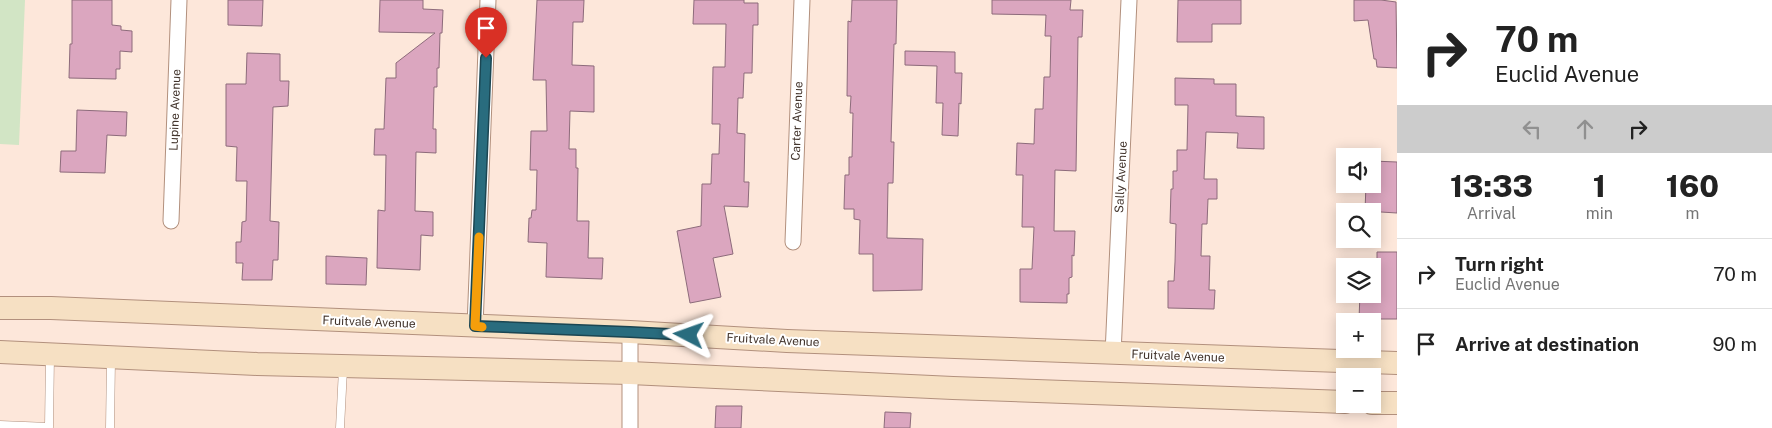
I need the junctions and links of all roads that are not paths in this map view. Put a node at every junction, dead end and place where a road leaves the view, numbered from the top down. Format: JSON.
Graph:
{"nodes":[{"id":1,"x":179,"y":0,"type":"edge"},
{"id":2,"x":488,"y":0,"type":"edge"},
{"id":3,"x":802,"y":0,"type":"edge"},
{"id":4,"x":1128,"y":0,"type":"edge"},
{"id":5,"x":171,"y":221,"type":"dead end"},
{"id":6,"x":793,"y":242,"type":"dead end"},
{"id":7,"x":0,"y":308,"type":"edge"},
{"id":8,"x":475,"y":326,"type":"junction"},
{"id":9,"x":630,"y":332,"type":"junction"},
{"id":10,"x":0,"y":352,"type":"edge"},
{"id":11,"x":50,"y":354,"type":"junction"},
{"id":12,"x":1113,"y":354,"type":"junction"},
{"id":13,"x":111,"y":357,"type":"junction"},
{"id":14,"x":1397,"y":363,"type":"edge"},
{"id":15,"x":343,"y":367,"type":"junction"},
{"id":16,"x":630,"y":373,"type":"junction"},
{"id":17,"x":1336,"y":402,"type":"edge"},
{"id":18,"x":1381,"y":403,"type":"edge"},
{"id":19,"x":1397,"y":404,"type":"edge"},
{"id":20,"x":0,"y":425,"type":"edge"},
{"id":21,"x":49,"y":428,"type":"edge"},
{"id":22,"x":110,"y":428,"type":"edge"},
{"id":23,"x":340,"y":428,"type":"edge"},
{"id":24,"x":630,"y":428,"type":"edge"}],
"edges":[{"from":1,"to":5,"type":"street","name":"Lupine Avenue"},
{"from":2,"to":8,"type":"street"},
{"from":3,"to":6,"type":"street","name":"Carter Avenue"},
{"from":4,"to":12,"type":"street","name":"Sally Avenue"},
{"from":7,"to":8,"type":"main road","name":"Fruitvale Avenue"},
{"from":8,"to":9,"type":"main road","name":"Fruitvale Avenue"},
{"from":9,"to":12,"type":"main road","name":"Fruitvale Avenue"},
{"from":9,"to":16,"type":"street"},
{"from":10,"to":11,"type":"main road"},
{"from":11,"to":13,"type":"main road"},
{"from":11,"to":21,"type":"lane"},
{"from":12,"to":14,"type":"main road","name":"Fruitvale Avenue"},
{"from":13,"to":15,"type":"main road"},
{"from":13,"to":22,"type":"lane"},
{"from":15,"to":16,"type":"main road"},
{"from":15,"to":23,"type":"lane"},
{"from":16,"to":17,"type":"main road"},
{"from":16,"to":24,"type":"street"},
{"from":18,"to":19,"type":"main road"},
{"from":20,"to":21,"type":"lane"}]}
